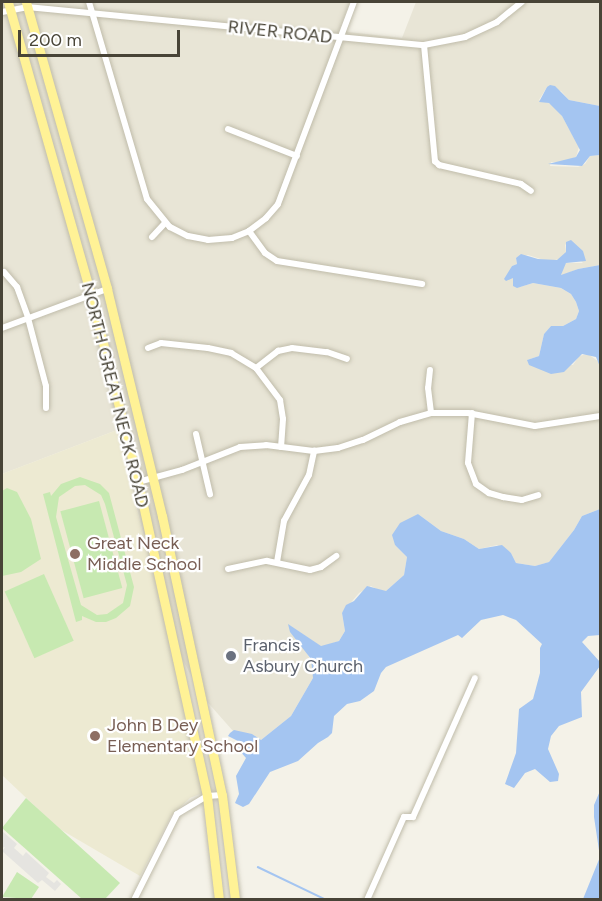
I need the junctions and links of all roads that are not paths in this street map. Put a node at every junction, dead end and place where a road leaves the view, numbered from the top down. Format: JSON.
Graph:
{"nodes":[{"id":1,"x":89,"y":2,"type":"edge"},
{"id":2,"x":354,"y":2,"type":"edge"},
{"id":3,"x":522,"y":2,"type":"edge"},
{"id":4,"x":27,"y":4,"type":"edge"},
{"id":5,"x":7,"y":7,"type":"edge"},
{"id":6,"x":92,"y":12,"type":"junction"},
{"id":7,"x":341,"y":39,"type":"junction"},
{"id":8,"x":424,"y":45,"type":"junction"},
{"id":9,"x":228,"y":129,"type":"dead end"},
{"id":10,"x":297,"y":156,"type":"junction"},
{"id":11,"x":531,"y":191,"type":"dead end"},
{"id":12,"x":165,"y":223,"type":"junction"},
{"id":13,"x":249,"y":231,"type":"junction"},
{"id":14,"x":152,"y":237,"type":"dead end"},
{"id":15,"x":4,"y":272,"type":"dead end"},
{"id":16,"x":422,"y":284,"type":"dead end"},
{"id":17,"x":107,"y":290,"type":"junction"},
{"id":18,"x":91,"y":295,"type":"junction"},
{"id":19,"x":28,"y":318,"type":"junction"},
{"id":20,"x":2,"y":328,"type":"edge"},
{"id":21,"x":148,"y":348,"type":"dead end"},
{"id":22,"x":347,"y":359,"type":"dead end"},
{"id":23,"x":256,"y":368,"type":"junction"},
{"id":24,"x":430,"y":370,"type":"dead end"},
{"id":25,"x":46,"y":408,"type":"dead end"},
{"id":26,"x":431,"y":413,"type":"junction"},
{"id":27,"x":472,"y":413,"type":"junction"},
{"id":28,"x":600,"y":416,"type":"edge"},
{"id":29,"x":196,"y":434,"type":"dead end"},
{"id":30,"x":281,"y":447,"type":"junction"},
{"id":31,"x":314,"y":451,"type":"junction"},
{"id":32,"x":202,"y":462,"type":"junction"},
{"id":33,"x":153,"y":477,"type":"junction"},
{"id":34,"x":138,"y":482,"type":"junction"},
{"id":35,"x":210,"y":494,"type":"dead end"},
{"id":36,"x":538,"y":495,"type":"dead end"},
{"id":37,"x":336,"y":556,"type":"dead end"},
{"id":38,"x":277,"y":562,"type":"junction"},
{"id":39,"x":228,"y":569,"type":"dead end"},
{"id":40,"x":475,"y":678,"type":"dead end"},
{"id":41,"x":222,"y":795,"type":"junction"},
{"id":42,"x":207,"y":796,"type":"junction"},
{"id":43,"x":134,"y":900,"type":"edge"},
{"id":44,"x":219,"y":900,"type":"edge"},
{"id":45,"x":235,"y":900,"type":"edge"},
{"id":46,"x":367,"y":900,"type":"edge"}],
"edges":[{"from":1,"to":6,"type":"street"},
{"from":2,"to":7,"type":"street"},
{"from":3,"to":8,"type":"street","name":"RIVER ROAD"},
{"from":4,"to":5,"type":"street","name":"RIVER ROAD"},
{"from":4,"to":6,"type":"street","name":"RIVER ROAD"},
{"from":4,"to":17,"type":"main road","name":"NORTH GREAT NECK ROAD"},
{"from":5,"to":18,"type":"main road","name":"NORTH GREAT NECK ROAD"},
{"from":6,"to":7,"type":"street","name":"RIVER ROAD"},
{"from":6,"to":12,"type":"street"},
{"from":7,"to":8,"type":"street","name":"RIVER ROAD"},
{"from":7,"to":10,"type":"street"},
{"from":8,"to":11,"type":"street"},
{"from":9,"to":10,"type":"street"},
{"from":10,"to":13,"type":"street"},
{"from":12,"to":13,"type":"street"},
{"from":12,"to":14,"type":"street"},
{"from":13,"to":16,"type":"street"},
{"from":15,"to":19,"type":"street"},
{"from":17,"to":18,"type":"street"},
{"from":17,"to":33,"type":"main road","name":"NORTH GREAT NECK ROAD"},
{"from":18,"to":19,"type":"street"},
{"from":18,"to":34,"type":"main road","name":"NORTH GREAT NECK ROAD"},
{"from":19,"to":20,"type":"street"},
{"from":19,"to":25,"type":"street"},
{"from":21,"to":23,"type":"street"},
{"from":22,"to":23,"type":"street"},
{"from":23,"to":30,"type":"street"},
{"from":24,"to":26,"type":"street"},
{"from":26,"to":27,"type":"street"},
{"from":26,"to":31,"type":"street"},
{"from":27,"to":28,"type":"street"},
{"from":27,"to":36,"type":"street"},
{"from":29,"to":32,"type":"street"},
{"from":30,"to":31,"type":"street"},
{"from":30,"to":32,"type":"street"},
{"from":31,"to":38,"type":"street"},
{"from":32,"to":33,"type":"street"},
{"from":32,"to":35,"type":"street"},
{"from":33,"to":34,"type":"street"},
{"from":33,"to":41,"type":"main road","name":"NORTH GREAT NECK ROAD"},
{"from":34,"to":42,"type":"main road","name":"NORTH GREAT NECK ROAD"},
{"from":37,"to":38,"type":"street"},
{"from":38,"to":39,"type":"street"},
{"from":40,"to":46,"type":"street"},
{"from":41,"to":42,"type":"street"},
{"from":41,"to":45,"type":"main road","name":"NORTH GREAT NECK ROAD"},
{"from":42,"to":43,"type":"street"},
{"from":42,"to":44,"type":"main road","name":"NORTH GREAT NECK ROAD"}]}
